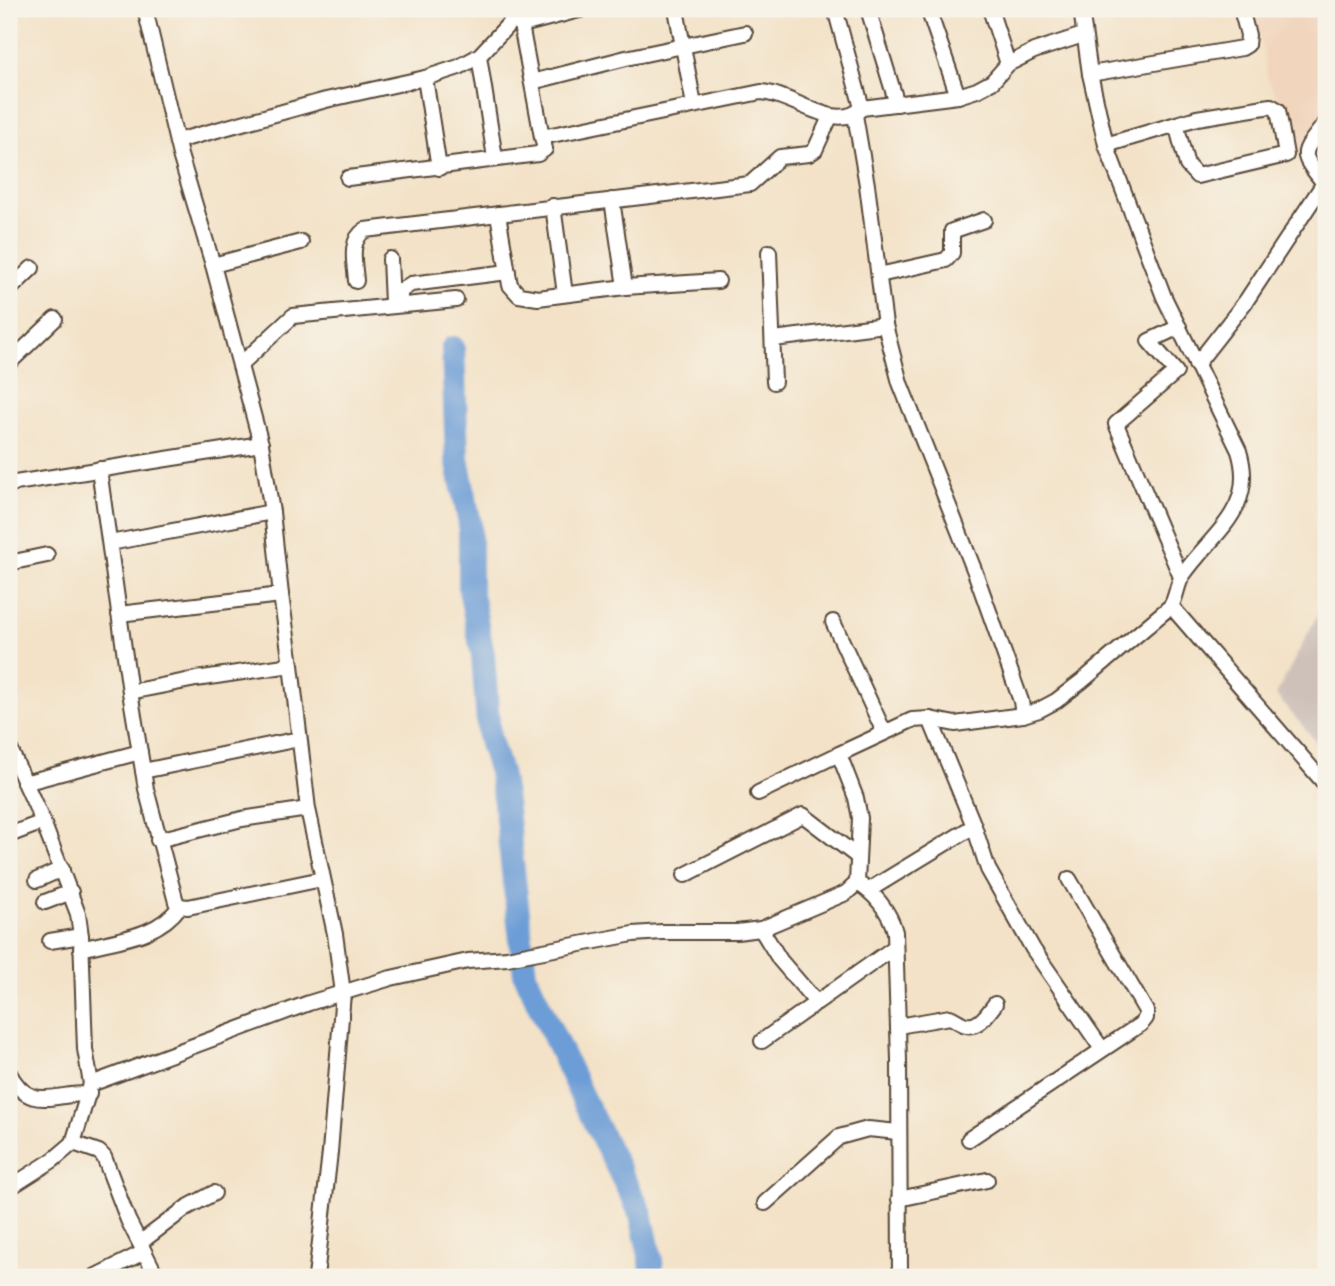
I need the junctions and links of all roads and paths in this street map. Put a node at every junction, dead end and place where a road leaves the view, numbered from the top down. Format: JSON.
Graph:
{"nodes":[{"id":1,"x":145,"y":9,"type":"edge"},
{"id":2,"x":583,"y":9,"type":"edge"},
{"id":3,"x":676,"y":9,"type":"edge"},
{"id":4,"x":835,"y":9,"type":"edge"},
{"id":5,"x":868,"y":9,"type":"edge"},
{"id":6,"x":928,"y":9,"type":"edge"},
{"id":7,"x":990,"y":9,"type":"edge"},
{"id":8,"x":1080,"y":9,"type":"edge"},
{"id":9,"x":1241,"y":9,"type":"edge"},
{"id":10,"x":520,"y":15,"type":"edge"},
{"id":11,"x":745,"y":33,"type":"dead end"},
{"id":12,"x":1083,"y":35,"type":"junction"},
{"id":13,"x":683,"y":46,"type":"junction"},
{"id":14,"x":480,"y":56,"type":"junction"},
{"id":15,"x":1008,"y":64,"type":"junction"},
{"id":16,"x":1090,"y":74,"type":"junction"},
{"id":17,"x":425,"y":78,"type":"junction"},
{"id":18,"x":532,"y":82,"type":"junction"},
{"id":19,"x":958,"y":96,"type":"junction"},
{"id":20,"x":897,"y":104,"type":"junction"},
{"id":21,"x":694,"y":105,"type":"junction"},
{"id":22,"x":859,"y":111,"type":"junction"},
{"id":23,"x":831,"y":117,"type":"junction"},
{"id":24,"x":1326,"y":122,"type":"edge"},
{"id":25,"x":1176,"y":124,"type":"junction"},
{"id":26,"x":542,"y":136,"type":"junction"},
{"id":27,"x":177,"y":141,"type":"junction"},
{"id":28,"x":1106,"y":145,"type":"junction"},
{"id":29,"x":495,"y":158,"type":"junction"},
{"id":30,"x":439,"y":168,"type":"junction"},
{"id":31,"x":348,"y":178,"type":"dead end"},
{"id":32,"x":1325,"y":181,"type":"edge"},
{"id":33,"x":612,"y":200,"type":"junction"},
{"id":34,"x":552,"y":206,"type":"junction"},
{"id":35,"x":498,"y":214,"type":"junction"},
{"id":36,"x":984,"y":220,"type":"dead end"},
{"id":37,"x":301,"y":242,"type":"dead end"},
{"id":38,"x":769,"y":252,"type":"dead end"},
{"id":39,"x":390,"y":259,"type":"dead end"},
{"id":40,"x":213,"y":265,"type":"junction"},
{"id":41,"x":32,"y":268,"type":"dead end"},
{"id":42,"x":508,"y":272,"type":"junction"},
{"id":43,"x":879,"y":275,"type":"junction"},
{"id":44,"x":356,"y":281,"type":"dead end"},
{"id":45,"x":718,"y":281,"type":"dead end"},
{"id":46,"x":625,"y":287,"type":"junction"},
{"id":47,"x":9,"y":290,"type":"edge"},
{"id":48,"x":565,"y":294,"type":"junction"},
{"id":49,"x":456,"y":300,"type":"dead end"},
{"id":50,"x":396,"y":306,"type":"junction"},
{"id":51,"x":55,"y":319,"type":"dead end"},
{"id":52,"x":885,"y":325,"type":"junction"},
{"id":53,"x":1179,"y":327,"type":"junction"},
{"id":54,"x":774,"y":339,"type":"junction"},
{"id":55,"x":9,"y":363,"type":"edge"},
{"id":56,"x":240,"y":365,"type":"junction"},
{"id":57,"x":1196,"y":365,"type":"junction"},
{"id":58,"x":774,"y":382,"type":"dead end"},
{"id":59,"x":261,"y":444,"type":"junction"},
{"id":60,"x":99,"y":469,"type":"junction"},
{"id":61,"x":9,"y":484,"type":"edge"},
{"id":62,"x":272,"y":512,"type":"junction"},
{"id":63,"x":110,"y":543,"type":"junction"},
{"id":64,"x":47,"y":555,"type":"dead end"},
{"id":65,"x":9,"y":563,"type":"edge"},
{"id":66,"x":1181,"y":577,"type":"junction"},
{"id":67,"x":281,"y":595,"type":"junction"},
{"id":68,"x":1171,"y":606,"type":"junction"},
{"id":69,"x":119,"y":614,"type":"junction"},
{"id":70,"x":833,"y":622,"type":"dead end"},
{"id":71,"x":291,"y":665,"type":"junction"},
{"id":72,"x":130,"y":692,"type":"junction"},
{"id":73,"x":1023,"y":715,"type":"junction"},
{"id":74,"x":930,"y":719,"type":"junction"},
{"id":75,"x":884,"y":732,"type":"junction"},
{"id":76,"x":299,"y":739,"type":"junction"},
{"id":77,"x":9,"y":747,"type":"edge"},
{"id":78,"x":140,"y":752,"type":"junction"},
{"id":79,"x":839,"y":754,"type":"junction"},
{"id":80,"x":143,"y":771,"type":"junction"},
{"id":81,"x":24,"y":783,"type":"junction"},
{"id":82,"x":1326,"y":785,"type":"edge"},
{"id":83,"x":758,"y":793,"type":"dead end"},
{"id":84,"x":308,"y":809,"type":"junction"},
{"id":85,"x":43,"y":822,"type":"junction"},
{"id":86,"x":974,"y":826,"type":"junction"},
{"id":87,"x":9,"y":835,"type":"edge"},
{"id":88,"x":158,"y":840,"type":"junction"},
{"id":89,"x":858,"y":857,"type":"junction"},
{"id":90,"x":62,"y":869,"type":"junction"},
{"id":91,"x":685,"y":875,"type":"dead end"},
{"id":92,"x":322,"y":879,"type":"junction"},
{"id":93,"x":1069,"y":879,"type":"dead end"},
{"id":94,"x":37,"y":880,"type":"dead end"},
{"id":95,"x":863,"y":886,"type":"junction"},
{"id":96,"x":71,"y":892,"type":"junction"},
{"id":97,"x":45,"y":902,"type":"dead end"},
{"id":98,"x":180,"y":906,"type":"junction"},
{"id":99,"x":761,"y":929,"type":"junction"},
{"id":100,"x":50,"y":941,"type":"dead end"},
{"id":101,"x":81,"y":942,"type":"junction"},
{"id":102,"x":895,"y":947,"type":"junction"},
{"id":103,"x":343,"y":993,"type":"junction"},
{"id":104,"x":817,"y":1002,"type":"junction"},
{"id":105,"x":995,"y":1004,"type":"dead end"},
{"id":106,"x":898,"y":1026,"type":"junction"},
{"id":107,"x":762,"y":1041,"type":"dead end"},
{"id":108,"x":1102,"y":1049,"type":"junction"},
{"id":109,"x":9,"y":1073,"type":"edge"},
{"id":110,"x":85,"y":1092,"type":"junction"},
{"id":111,"x":898,"y":1132,"type":"junction"},
{"id":112,"x":969,"y":1139,"type":"dead end"},
{"id":113,"x":73,"y":1143,"type":"junction"},
{"id":114,"x":988,"y":1180,"type":"dead end"},
{"id":115,"x":9,"y":1188,"type":"edge"},
{"id":116,"x":214,"y":1193,"type":"dead end"},
{"id":117,"x":899,"y":1199,"type":"junction"},
{"id":118,"x":765,"y":1203,"type":"dead end"},
{"id":119,"x":143,"y":1247,"type":"junction"},
{"id":120,"x":94,"y":1277,"type":"edge"},
{"id":121,"x":157,"y":1277,"type":"edge"},
{"id":122,"x":316,"y":1277,"type":"edge"},
{"id":123,"x":900,"y":1277,"type":"edge"}],
"edges":[{"from":1,"to":27,"type":"street"},
{"from":2,"to":10,"type":"street"},
{"from":3,"to":13,"type":"street"},
{"from":4,"to":22,"type":"street"},
{"from":5,"to":20,"type":"street"},
{"from":6,"to":19,"type":"street"},
{"from":7,"to":15,"type":"street"},
{"from":8,"to":12,"type":"street"},
{"from":9,"to":16,"type":"street"},
{"from":10,"to":14,"type":"street"},
{"from":10,"to":18,"type":"street"},
{"from":11,"to":13,"type":"street"},
{"from":12,"to":15,"type":"street"},
{"from":12,"to":16,"type":"street"},
{"from":13,"to":18,"type":"street"},
{"from":13,"to":21,"type":"street"},
{"from":14,"to":17,"type":"street"},
{"from":14,"to":29,"type":"street"},
{"from":15,"to":19,"type":"street"},
{"from":16,"to":28,"type":"street"},
{"from":17,"to":27,"type":"street"},
{"from":17,"to":30,"type":"street"},
{"from":18,"to":26,"type":"street"},
{"from":19,"to":20,"type":"street"},
{"from":20,"to":22,"type":"street"},
{"from":21,"to":23,"type":"street"},
{"from":21,"to":26,"type":"street"},
{"from":22,"to":23,"type":"street"},
{"from":22,"to":43,"type":"street"},
{"from":23,"to":33,"type":"street"},
{"from":24,"to":32,"type":"street"},
{"from":25,"to":25,"type":"street"},
{"from":25,"to":28,"type":"street"},
{"from":26,"to":29,"type":"street"},
{"from":27,"to":40,"type":"street"},
{"from":28,"to":53,"type":"street"},
{"from":29,"to":30,"type":"street"},
{"from":30,"to":31,"type":"street"},
{"from":32,"to":57,"type":"street"},
{"from":33,"to":34,"type":"street"},
{"from":33,"to":46,"type":"street"},
{"from":34,"to":35,"type":"street"},
{"from":34,"to":48,"type":"street"},
{"from":35,"to":42,"type":"street"},
{"from":35,"to":44,"type":"street"},
{"from":36,"to":43,"type":"street"},
{"from":37,"to":40,"type":"street"},
{"from":38,"to":54,"type":"street"},
{"from":39,"to":50,"type":"street"},
{"from":40,"to":56,"type":"street"},
{"from":41,"to":47,"type":"street"},
{"from":42,"to":48,"type":"street"},
{"from":42,"to":50,"type":"street"},
{"from":43,"to":52,"type":"street"},
{"from":45,"to":46,"type":"street"},
{"from":46,"to":48,"type":"street"},
{"from":49,"to":50,"type":"street"},
{"from":50,"to":56,"type":"street"},
{"from":51,"to":55,"type":"street"},
{"from":52,"to":54,"type":"street"},
{"from":52,"to":73,"type":"street"},
{"from":53,"to":57,"type":"street"},
{"from":53,"to":66,"type":"street"},
{"from":54,"to":58,"type":"street"},
{"from":56,"to":59,"type":"street"},
{"from":57,"to":66,"type":"street"},
{"from":59,"to":60,"type":"street"},
{"from":59,"to":62,"type":"street"},
{"from":60,"to":61,"type":"street"},
{"from":60,"to":63,"type":"street"},
{"from":62,"to":63,"type":"street"},
{"from":62,"to":67,"type":"street"},
{"from":63,"to":69,"type":"street"},
{"from":64,"to":65,"type":"street"},
{"from":66,"to":68,"type":"street"},
{"from":67,"to":69,"type":"street"},
{"from":67,"to":71,"type":"street"},
{"from":68,"to":73,"type":"street"},
{"from":68,"to":82,"type":"street"},
{"from":69,"to":72,"type":"street"},
{"from":70,"to":75,"type":"street"},
{"from":71,"to":72,"type":"street"},
{"from":71,"to":76,"type":"street"},
{"from":72,"to":78,"type":"street"},
{"from":73,"to":74,"type":"street"},
{"from":74,"to":75,"type":"street"},
{"from":74,"to":86,"type":"street"},
{"from":75,"to":79,"type":"street"},
{"from":76,"to":80,"type":"street"},
{"from":76,"to":84,"type":"street"},
{"from":77,"to":81,"type":"street"},
{"from":78,"to":80,"type":"street"},
{"from":78,"to":81,"type":"street"},
{"from":79,"to":83,"type":"street"},
{"from":79,"to":89,"type":"street"},
{"from":80,"to":88,"type":"street"},
{"from":81,"to":85,"type":"street"},
{"from":84,"to":88,"type":"street"},
{"from":84,"to":92,"type":"street"},
{"from":85,"to":87,"type":"street"},
{"from":85,"to":90,"type":"street"},
{"from":86,"to":95,"type":"street"},
{"from":86,"to":108,"type":"street"},
{"from":88,"to":98,"type":"street"},
{"from":89,"to":91,"type":"street"},
{"from":89,"to":95,"type":"street"},
{"from":90,"to":94,"type":"street"},
{"from":90,"to":96,"type":"street"},
{"from":92,"to":98,"type":"street"},
{"from":92,"to":103,"type":"street"},
{"from":93,"to":108,"type":"street"},
{"from":95,"to":99,"type":"street"},
{"from":95,"to":102,"type":"street"},
{"from":96,"to":97,"type":"street"},
{"from":96,"to":101,"type":"street"},
{"from":98,"to":101,"type":"street"},
{"from":99,"to":103,"type":"street"},
{"from":99,"to":104,"type":"street"},
{"from":100,"to":101,"type":"street"},
{"from":101,"to":110,"type":"street"},
{"from":102,"to":104,"type":"street"},
{"from":102,"to":106,"type":"street"},
{"from":103,"to":110,"type":"street"},
{"from":103,"to":122,"type":"street"},
{"from":104,"to":107,"type":"street"},
{"from":105,"to":106,"type":"street"},
{"from":106,"to":111,"type":"street"},
{"from":108,"to":112,"type":"street"},
{"from":109,"to":110,"type":"street"},
{"from":110,"to":113,"type":"street"},
{"from":111,"to":117,"type":"street"},
{"from":111,"to":118,"type":"street"},
{"from":113,"to":115,"type":"street"},
{"from":113,"to":119,"type":"street"},
{"from":114,"to":117,"type":"street"},
{"from":116,"to":119,"type":"street"},
{"from":117,"to":123,"type":"street"},
{"from":119,"to":120,"type":"street"},
{"from":119,"to":121,"type":"street"}]}
